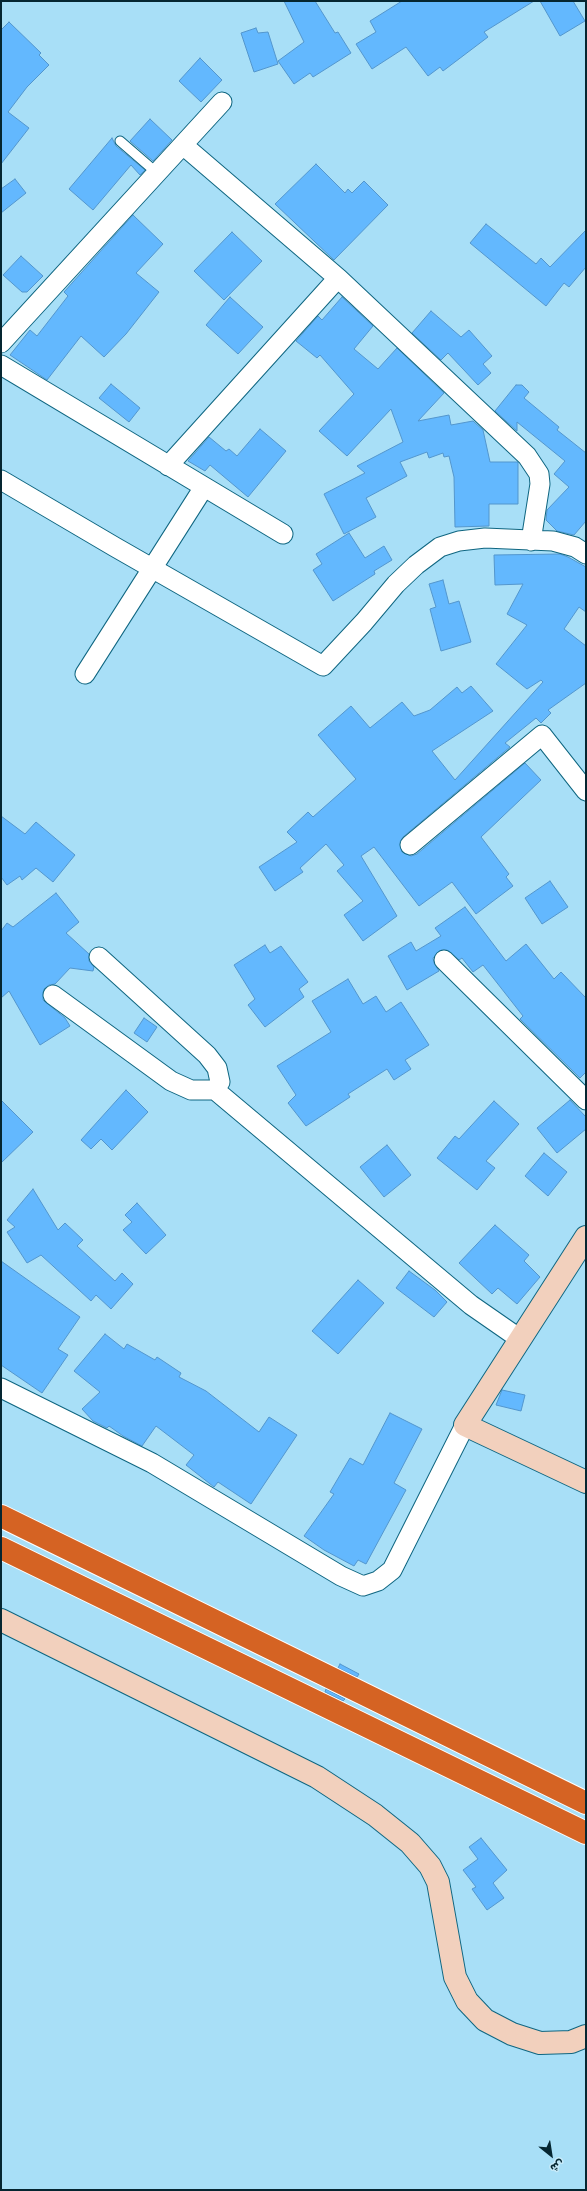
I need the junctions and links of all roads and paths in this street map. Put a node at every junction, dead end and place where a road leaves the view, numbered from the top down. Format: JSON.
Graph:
{"nodes":[{"id":1,"x":222,"y":102,"type":"dead end"},
{"id":2,"x":120,"y":141,"type":"dead end"},
{"id":3,"x":183,"y":145,"type":"junction"},
{"id":4,"x":157,"y":173,"type":"junction"},
{"id":5,"x":338,"y":278,"type":"junction"},
{"id":6,"x":1,"y":343,"type":"edge"},
{"id":7,"x":1,"y":365,"type":"edge"},
{"id":8,"x":168,"y":466,"type":"junction"},
{"id":9,"x":1,"y":480,"type":"edge"},
{"id":10,"x":204,"y":488,"type":"junction"},
{"id":11,"x":283,"y":534,"type":"dead end"},
{"id":12,"x":531,"y":540,"type":"junction"},
{"id":13,"x":586,"y":554,"type":"edge"},
{"id":14,"x":153,"y":569,"type":"junction"},
{"id":15,"x":85,"y":674,"type":"dead end"},
{"id":16,"x":586,"y":791,"type":"edge"},
{"id":17,"x":410,"y":845,"type":"dead end"},
{"id":18,"x":99,"y":957,"type":"dead end"},
{"id":19,"x":444,"y":960,"type":"dead end"},
{"id":20,"x":53,"y":995,"type":"dead end"},
{"id":21,"x":215,"y":1090,"type":"junction"},
{"id":22,"x":586,"y":1100,"type":"edge"},
{"id":23,"x":586,"y":1238,"type":"edge"},
{"id":24,"x":520,"y":1339,"type":"junction"},
{"id":25,"x":1,"y":1388,"type":"edge"},
{"id":26,"x":465,"y":1425,"type":"junction"},
{"id":27,"x":586,"y":1482,"type":"edge"},
{"id":28,"x":1,"y":1516,"type":"edge"},
{"id":29,"x":1,"y":1548,"type":"edge"},
{"id":30,"x":1,"y":1620,"type":"edge"},
{"id":31,"x":586,"y":1803,"type":"edge"},
{"id":32,"x":586,"y":1834,"type":"edge"},
{"id":33,"x":586,"y":2036,"type":"edge"}],
"edges":[{"from":1,"to":3,"type":"street"},
{"from":2,"to":4,"type":"lane"},
{"from":3,"to":4,"type":"street"},
{"from":3,"to":5,"type":"street"},
{"from":4,"to":6,"type":"street"},
{"from":5,"to":8,"type":"street"},
{"from":5,"to":12,"type":"street"},
{"from":7,"to":8,"type":"street"},
{"from":8,"to":10,"type":"street"},
{"from":9,"to":14,"type":"street"},
{"from":10,"to":11,"type":"street"},
{"from":10,"to":14,"type":"street"},
{"from":12,"to":13,"type":"street"},
{"from":12,"to":14,"type":"street"},
{"from":14,"to":15,"type":"street"},
{"from":16,"to":17,"type":"street"},
{"from":18,"to":21,"type":"street"},
{"from":19,"to":22,"type":"street"},
{"from":20,"to":21,"type":"street"},
{"from":21,"to":24,"type":"street"},
{"from":23,"to":24,"type":"street"},
{"from":24,"to":26,"type":"street"},
{"from":25,"to":26,"type":"street"},
{"from":26,"to":27,"type":"street"},
{"from":28,"to":31,"type":"highway"},
{"from":29,"to":32,"type":"highway"},
{"from":30,"to":33,"type":"street"}]}
